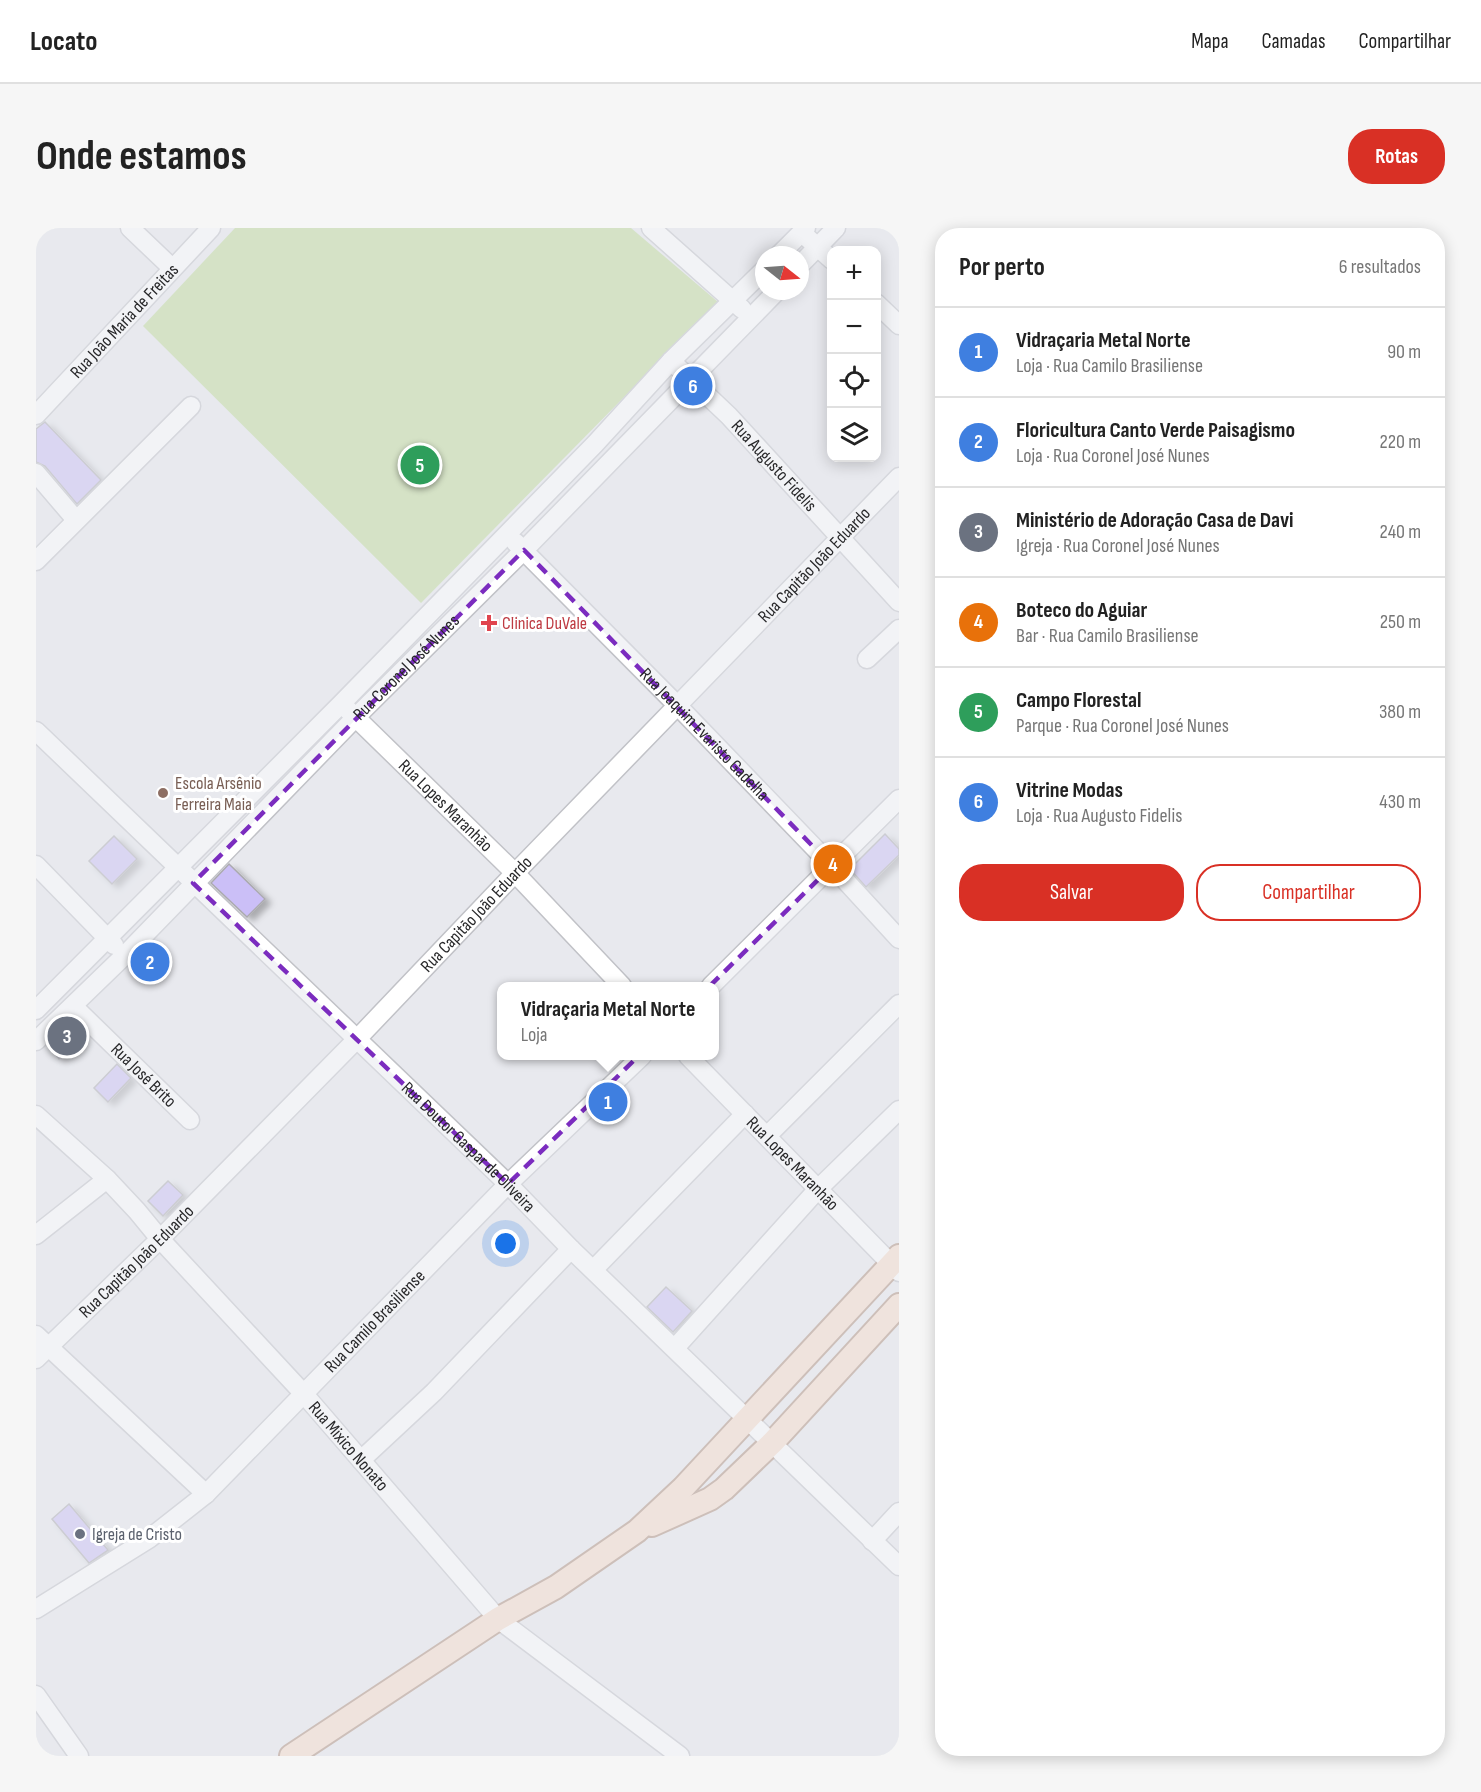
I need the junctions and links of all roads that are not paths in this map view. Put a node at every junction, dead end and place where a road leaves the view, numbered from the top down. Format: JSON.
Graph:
{"nodes":[{"id":1,"x":130,"y":228,"type":"edge"},
{"id":2,"x":211,"y":228,"type":"edge"},
{"id":3,"x":651,"y":228,"type":"edge"},
{"id":4,"x":836,"y":228,"type":"edge"},
{"id":5,"x":804,"y":230,"type":"edge"},
{"id":6,"x":788,"y":246,"type":"edge"},
{"id":7,"x":818,"y":246,"type":"junction"},
{"id":8,"x":809,"y":256,"type":"edge"},
{"id":9,"x":827,"y":256,"type":"edge"},
{"id":10,"x":172,"y":268,"type":"junction"},
{"id":11,"x":755,"y":279,"type":"edge"},
{"id":12,"x":733,"y":300,"type":"junction"},
{"id":13,"x":769,"y":300,"type":"edge"},
{"id":14,"x":881,"y":308,"type":"edge"},
{"id":15,"x":752,"y":318,"type":"junction"},
{"id":16,"x":899,"y":325,"type":"edge"},
{"id":17,"x":671,"y":361,"type":"junction"},
{"id":18,"x":690,"y":380,"type":"junction"},
{"id":19,"x":191,"y":406,"type":"dead end"},
{"id":20,"x":36,"y":415,"type":"edge"},
{"id":21,"x":36,"y":473,"type":"edge"},
{"id":22,"x":899,"y":477,"type":"edge"},
{"id":23,"x":76,"y":520,"type":"junction"},
{"id":24,"x":506,"y":533,"type":"junction"},
{"id":25,"x":840,"y":537,"type":"junction"},
{"id":26,"x":524,"y":550,"type":"junction"},
{"id":27,"x":36,"y":561,"type":"edge"},
{"id":28,"x":899,"y":602,"type":"edge"},
{"id":29,"x":899,"y":629,"type":"edge"},
{"id":30,"x":867,"y":659,"type":"dead end"},
{"id":31,"x":341,"y":704,"type":"junction"},
{"id":32,"x":677,"y":705,"type":"junction"},
{"id":33,"x":356,"y":717,"type":"junction"},
{"id":34,"x":36,"y":731,"type":"edge"},
{"id":35,"x":899,"y":799,"type":"edge"},
{"id":36,"x":36,"y":865,"type":"edge"},
{"id":37,"x":832,"y":866,"type":"junction"},
{"id":38,"x":178,"y":869,"type":"junction"},
{"id":39,"x":515,"y":873,"type":"junction"},
{"id":40,"x":193,"y":883,"type":"junction"},
{"id":41,"x":107,"y":938,"type":"junction"},
{"id":42,"x":899,"y":939,"type":"edge"},
{"id":43,"x":124,"y":956,"type":"junction"},
{"id":44,"x":617,"y":982,"type":"edge"},
{"id":45,"x":716,"y":982,"type":"edge"},
{"id":46,"x":40,"y":998,"type":"edge"},
{"id":47,"x":899,"y":1004,"type":"edge"},
{"id":48,"x":68,"y":1010,"type":"junction"},
{"id":49,"x":357,"y":1039,"type":"junction"},
{"id":50,"x":36,"y":1041,"type":"edge"},
{"id":51,"x":638,"y":1060,"type":"edge"},
{"id":52,"x":692,"y":1060,"type":"edge"},
{"id":53,"x":899,"y":1110,"type":"edge"},
{"id":54,"x":745,"y":1113,"type":"junction"},
{"id":55,"x":36,"y":1115,"type":"edge"},
{"id":56,"x":190,"y":1120,"type":"dead end"},
{"id":57,"x":768,"y":1135,"type":"junction"},
{"id":58,"x":107,"y":1179,"type":"junction"},
{"id":59,"x":508,"y":1184,"type":"junction"},
{"id":60,"x":818,"y":1189,"type":"junction"},
{"id":61,"x":36,"y":1235,"type":"edge"},
{"id":62,"x":160,"y":1239,"type":"junction"},
{"id":63,"x":572,"y":1249,"type":"junction"},
{"id":64,"x":896,"y":1264,"type":"edge"},
{"id":65,"x":594,"y":1269,"type":"junction"},
{"id":66,"x":899,"y":1305,"type":"edge"},
{"id":67,"x":36,"y":1335,"type":"edge"},
{"id":68,"x":675,"y":1348,"type":"junction"},
{"id":69,"x":43,"y":1353,"type":"edge"},
{"id":70,"x":303,"y":1393,"type":"junction"},
{"id":71,"x":748,"y":1420,"type":"junction"},
{"id":72,"x":772,"y":1442,"type":"junction"},
{"id":73,"x":361,"y":1460,"type":"junction"},
{"id":74,"x":206,"y":1494,"type":"junction"},
{"id":75,"x":899,"y":1512,"type":"edge"},
{"id":76,"x":637,"y":1532,"type":"junction"},
{"id":77,"x":872,"y":1540,"type":"junction"},
{"id":78,"x":899,"y":1566,"type":"edge"},
{"id":79,"x":36,"y":1610,"type":"edge"},
{"id":80,"x":498,"y":1619,"type":"junction"},
{"id":81,"x":36,"y":1695,"type":"edge"},
{"id":82,"x":79,"y":1756,"type":"edge"},
{"id":83,"x":291,"y":1756,"type":"edge"},
{"id":84,"x":680,"y":1756,"type":"edge"}],
"edges":[{"from":1,"to":10,"type":"street"},
{"from":2,"to":10,"type":"street","name":"Rua João Maria de Freitas"},
{"from":3,"to":12,"type":"street"},
{"from":4,"to":7,"type":"street"},
{"from":5,"to":6,"type":"street"},
{"from":5,"to":7,"type":"street"},
{"from":7,"to":8,"type":"street"},
{"from":7,"to":9,"type":"street"},
{"from":10,"to":20,"type":"street","name":"Rua João Maria de Freitas"},
{"from":11,"to":12,"type":"street","name":"Rua Coronel José Nunes"},
{"from":12,"to":15,"type":"street"},
{"from":12,"to":17,"type":"street","name":"Rua Coronel José Nunes"},
{"from":13,"to":15,"type":"street","name":"Rua Coronel José Nunes"},
{"from":14,"to":16,"type":"street"},
{"from":15,"to":18,"type":"street","name":"Rua Coronel José Nunes"},
{"from":17,"to":18,"type":"street","name":"Rua Augusto Fidelis"},
{"from":17,"to":24,"type":"street","name":"Rua Coronel José Nunes"},
{"from":18,"to":25,"type":"street","name":"Rua Augusto Fidelis"},
{"from":18,"to":26,"type":"street","name":"Rua Coronel José Nunes"},
{"from":19,"to":23,"type":"street"},
{"from":21,"to":23,"type":"street"},
{"from":22,"to":25,"type":"street","name":"Rua Capitão João Eduardo"},
{"from":23,"to":27,"type":"street"},
{"from":24,"to":26,"type":"street","name":"Rua Joaquim Evaristo Gadelha"},
{"from":24,"to":31,"type":"street","name":"Rua Coronel José Nunes"},
{"from":25,"to":28,"type":"street","name":"Rua Augusto Fidelis"},
{"from":25,"to":32,"type":"street","name":"Rua Capitão João Eduardo"},
{"from":26,"to":32,"type":"street","name":"Rua Joaquim Evaristo Gadelha"},
{"from":26,"to":33,"type":"street","name":"Rua Coronel José Nunes"},
{"from":29,"to":30,"type":"street"},
{"from":31,"to":33,"type":"street","name":"Rua Lopes Maranhão"},
{"from":31,"to":38,"type":"street","name":"Rua Coronel José Nunes"},
{"from":32,"to":37,"type":"street","name":"Rua Joaquim Evaristo Gadelha"},
{"from":32,"to":39,"type":"street","name":"Rua Capitão João Eduardo"},
{"from":33,"to":39,"type":"street","name":"Rua Lopes Maranhão"},
{"from":33,"to":40,"type":"street","name":"Rua Coronel José Nunes"},
{"from":34,"to":38,"type":"street","name":"Rua Doutor Gaspar de Oliveira"},
{"from":35,"to":37,"type":"street"},
{"from":36,"to":41,"type":"street"},
{"from":37,"to":42,"type":"street","name":"Rua Joaquim Evaristo Gadelha"},
{"from":37,"to":45,"type":"street"},
{"from":38,"to":40,"type":"street","name":"Rua Doutor Gaspar de Oliveira"},
{"from":38,"to":41,"type":"street","name":"Rua Coronel José Nunes"},
{"from":39,"to":44,"type":"street","name":"Rua Lopes Maranhão"},
{"from":39,"to":49,"type":"street","name":"Rua Capitão João Eduardo"},
{"from":40,"to":43,"type":"street","name":"Rua Coronel José Nunes"},
{"from":40,"to":49,"type":"street","name":"Rua Doutor Gaspar de Oliveira"},
{"from":41,"to":43,"type":"street"},
{"from":41,"to":46,"type":"street","name":"Rua Coronel José Nunes"},
{"from":43,"to":48,"type":"street","name":"Rua Coronel José Nunes"},
{"from":46,"to":48,"type":"street","name":"Rua José Brito"},
{"from":47,"to":57,"type":"street"},
{"from":48,"to":50,"type":"street","name":"Rua Coronel José Nunes"},
{"from":48,"to":56,"type":"street","name":"Rua José Brito"},
{"from":49,"to":59,"type":"street","name":"Rua Doutor Gaspar de Oliveira"},
{"from":49,"to":62,"type":"street","name":"Rua Capitão João Eduardo"},
{"from":51,"to":59,"type":"street","name":"Rua Camilo Brasiliense"},
{"from":52,"to":54,"type":"street","name":"Rua Lopes Maranhão"},
{"from":53,"to":60,"type":"street"},
{"from":54,"to":57,"type":"street","name":"Rua Lopes Maranhão"},
{"from":54,"to":65,"type":"street"},
{"from":55,"to":58,"type":"street","name":"Rua Mixico Nonato"},
{"from":57,"to":60,"type":"street","name":"Rua Lopes Maranhão"},
{"from":58,"to":61,"type":"street"},
{"from":58,"to":62,"type":"street","name":"Rua Mixico Nonato"},
{"from":59,"to":63,"type":"street","name":"Rua Doutor Gaspar de Oliveira"},
{"from":59,"to":70,"type":"street","name":"Rua Camilo Brasiliense"},
{"from":60,"to":64,"type":"street","name":"Rua Lopes Maranhão"},
{"from":60,"to":68,"type":"street"},
{"from":62,"to":69,"type":"street","name":"Rua Capitão João Eduardo"},
{"from":62,"to":70,"type":"street","name":"Rua Mixico Nonato"},
{"from":63,"to":65,"type":"street","name":"Rua Doutor Gaspar de Oliveira"},
{"from":63,"to":73,"type":"street"},
{"from":64,"to":71,"type":"main road"},
{"from":65,"to":68,"type":"street","name":"Rua Doutor Gaspar de Oliveira"},
{"from":66,"to":72,"type":"main road"},
{"from":67,"to":69,"type":"street"},
{"from":68,"to":71,"type":"street","name":"Rua Doutor Gaspar de Oliveira"},
{"from":69,"to":74,"type":"street"},
{"from":70,"to":73,"type":"street","name":"Rua Mixico Nonato"},
{"from":70,"to":74,"type":"street","name":"Rua Camilo Brasiliense"},
{"from":71,"to":72,"type":"street","name":"Rua Doutor Gaspar de Oliveira"},
{"from":71,"to":76,"type":"main road"},
{"from":72,"to":76,"type":"main road"},
{"from":72,"to":77,"type":"street","name":"Rua Doutor Gaspar de Oliveira"},
{"from":73,"to":80,"type":"street","name":"Rua Mixico Nonato"},
{"from":74,"to":79,"type":"street","name":"Rua Camilo Brasiliense"},
{"from":75,"to":77,"type":"street"},
{"from":76,"to":80,"type":"main road"},
{"from":77,"to":78,"type":"street","name":"Rua Doutor Gaspar de Oliveira"},
{"from":80,"to":83,"type":"main road"},
{"from":80,"to":84,"type":"street","name":"Rua Mixico Nonato"},
{"from":81,"to":82,"type":"street"}]}
